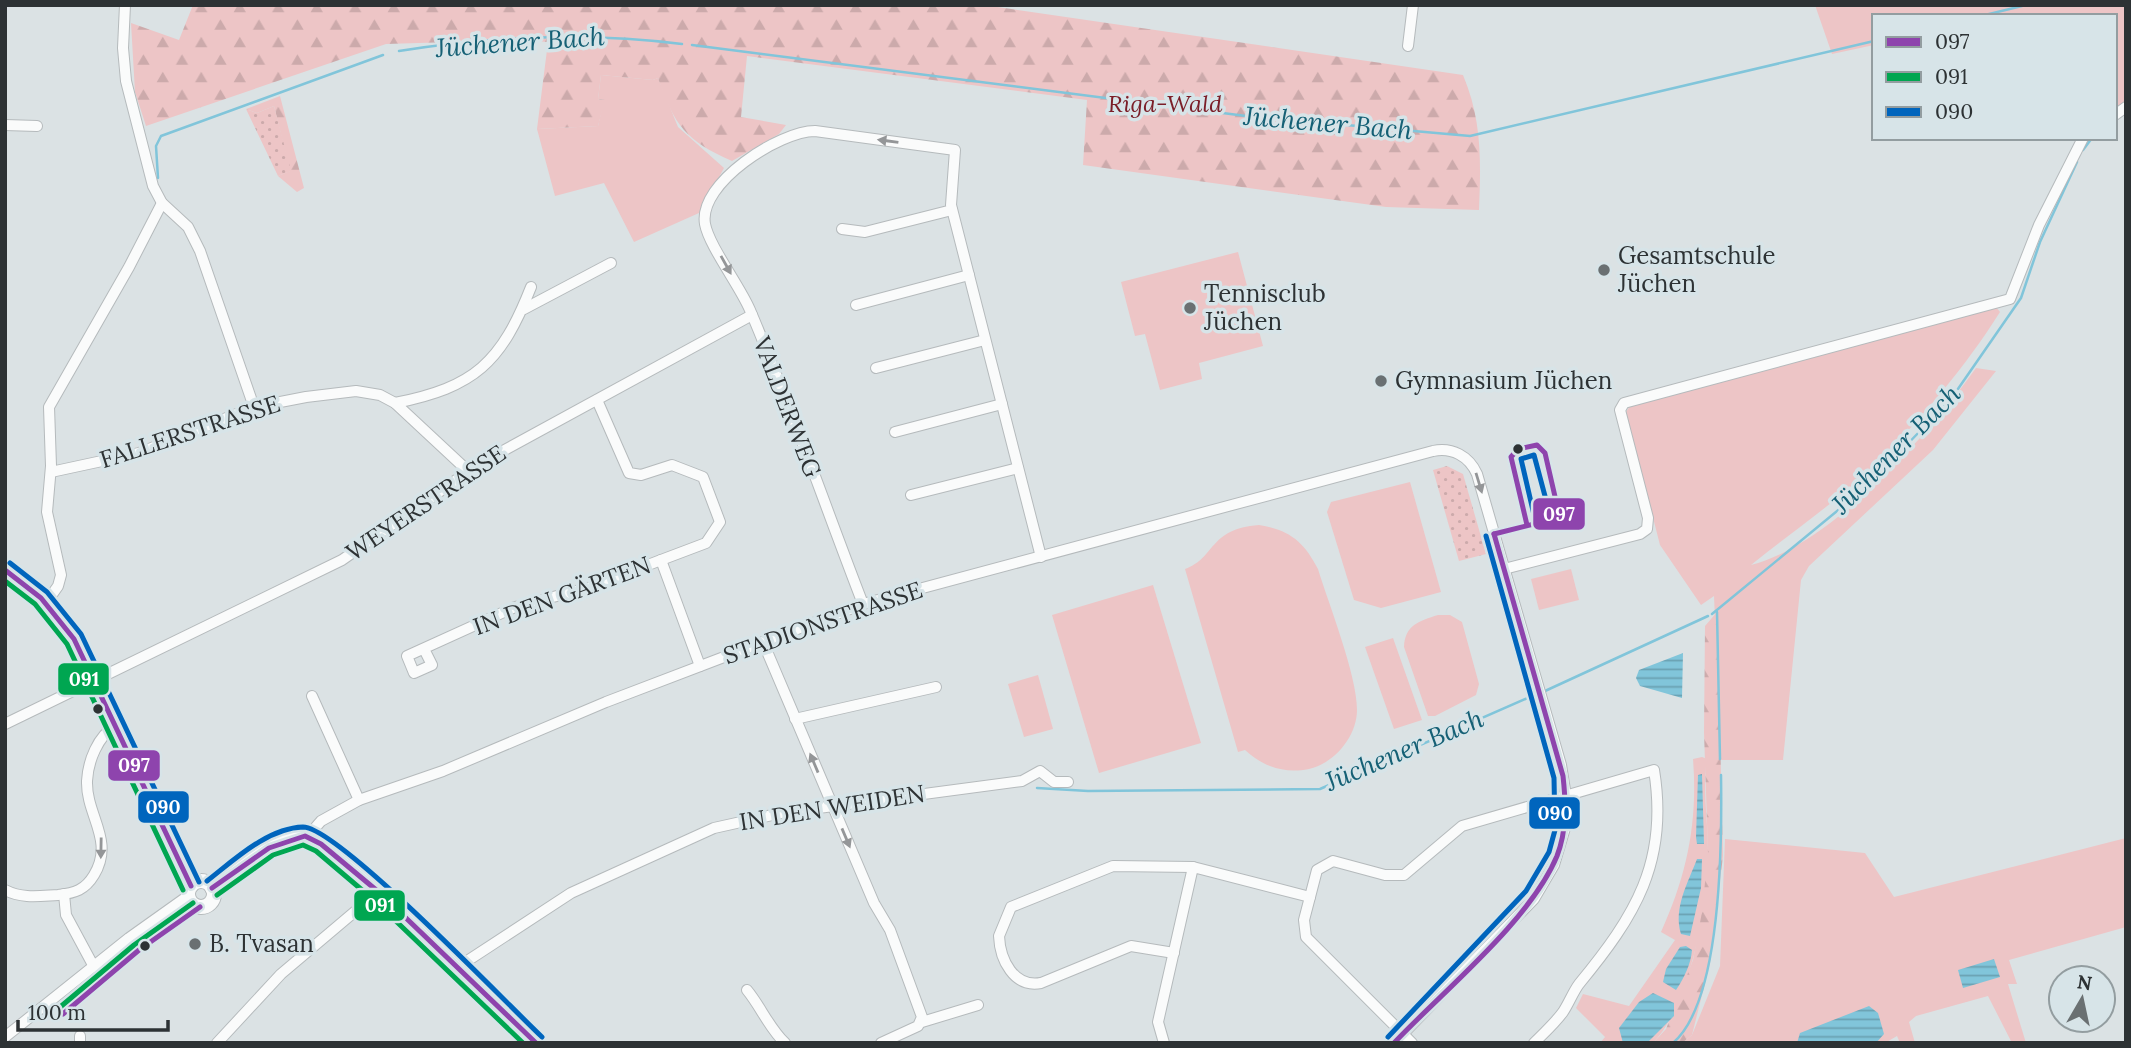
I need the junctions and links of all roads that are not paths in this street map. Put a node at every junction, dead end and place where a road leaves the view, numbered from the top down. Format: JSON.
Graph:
{"nodes":[{"id":1,"x":125,"y":5,"type":"edge"},
{"id":2,"x":1413,"y":5,"type":"edge"},
{"id":3,"x":1408,"y":46,"type":"dead end"},
{"id":4,"x":5,"y":125,"type":"edge"},
{"id":5,"x":37,"y":126,"type":"dead end"},
{"id":6,"x":2082,"y":140,"type":"edge"},
{"id":7,"x":162,"y":203,"type":"junction"},
{"id":8,"x":952,"y":210,"type":"junction"},
{"id":9,"x":842,"y":229,"type":"dead end"},
{"id":10,"x":611,"y":262,"type":"dead end"},
{"id":11,"x":969,"y":275,"type":"junction"},
{"id":12,"x":531,"y":287,"type":"dead end"},
{"id":13,"x":856,"y":305,"type":"dead end"},
{"id":14,"x":522,"y":311,"type":"junction"},
{"id":15,"x":752,"y":316,"type":"junction"},
{"id":16,"x":985,"y":340,"type":"junction"},
{"id":17,"x":876,"y":368,"type":"dead end"},
{"id":18,"x":597,"y":400,"type":"junction"},
{"id":19,"x":395,"y":403,"type":"junction"},
{"id":20,"x":1002,"y":404,"type":"junction"},
{"id":21,"x":254,"y":407,"type":"junction"},
{"id":22,"x":895,"y":432,"type":"dead end"},
{"id":23,"x":1018,"y":468,"type":"junction"},
{"id":24,"x":468,"y":471,"type":"junction"},
{"id":25,"x":51,"y":472,"type":"junction"},
{"id":26,"x":911,"y":495,"type":"dead end"},
{"id":27,"x":1041,"y":557,"type":"junction"},
{"id":28,"x":661,"y":560,"type":"junction"},
{"id":29,"x":1504,"y":569,"type":"junction"},
{"id":30,"x":6,"y":572,"type":"edge"},
{"id":31,"x":46,"y":603,"type":"junction"},
{"id":32,"x":863,"y":604,"type":"junction"},
{"id":33,"x":763,"y":642,"type":"junction"},
{"id":34,"x":424,"y":649,"type":"dead end"},
{"id":35,"x":700,"y":666,"type":"junction"},
{"id":36,"x":95,"y":682,"type":"junction"},
{"id":37,"x":936,"y":687,"type":"dead end"},
{"id":38,"x":312,"y":696,"type":"dead end"},
{"id":39,"x":795,"y":719,"type":"junction"},
{"id":40,"x":5,"y":724,"type":"edge"},
{"id":41,"x":115,"y":726,"type":"junction"},
{"id":42,"x":1068,"y":782,"type":"dead end"},
{"id":43,"x":1566,"y":796,"type":"junction"},
{"id":44,"x":359,"y":800,"type":"junction"},
{"id":45,"x":832,"y":806,"type":"junction"},
{"id":46,"x":301,"y":837,"type":"junction"},
{"id":47,"x":1194,"y":867,"type":"junction"},
{"id":48,"x":212,"y":888,"type":"junction"},
{"id":49,"x":5,"y":890,"type":"edge"},
{"id":50,"x":189,"y":891,"type":"junction"},
{"id":51,"x":378,"y":892,"type":"junction"},
{"id":52,"x":64,"y":894,"type":"junction"},
{"id":53,"x":1310,"y":897,"type":"junction"},
{"id":54,"x":1174,"y":953,"type":"junction"},
{"id":55,"x":93,"y":967,"type":"junction"},
{"id":56,"x":458,"y":967,"type":"junction"},
{"id":57,"x":747,"y":990,"type":"dead end"},
{"id":58,"x":978,"y":1005,"type":"dead end"},
{"id":59,"x":922,"y":1022,"type":"junction"},
{"id":60,"x":1402,"y":1034,"type":"junction"},
{"id":61,"x":5,"y":1037,"type":"edge"},
{"id":62,"x":528,"y":1040,"type":"edge"},
{"id":63,"x":217,"y":1043,"type":"edge"},
{"id":64,"x":785,"y":1043,"type":"edge"},
{"id":65,"x":881,"y":1043,"type":"edge"},
{"id":66,"x":1164,"y":1043,"type":"edge"},
{"id":67,"x":1394,"y":1043,"type":"edge"},
{"id":68,"x":1412,"y":1043,"type":"edge"},
{"id":69,"x":1534,"y":1043,"type":"edge"}],
"edges":[{"from":1,"to":7,"type":"street"},
{"from":2,"to":3,"type":"street"},
{"from":4,"to":5,"type":"street"},
{"from":6,"to":29,"type":"street"},
{"from":7,"to":21,"type":"street"},
{"from":7,"to":25,"type":"street"},
{"from":8,"to":9,"type":"street"},
{"from":8,"to":11,"type":"street"},
{"from":8,"to":15,"type":"street","name":"VALDERWEG","one_way":true},
{"from":10,"to":14,"type":"street"},
{"from":11,"to":13,"type":"street"},
{"from":11,"to":16,"type":"street"},
{"from":12,"to":14,"type":"street"},
{"from":14,"to":19,"type":"street"},
{"from":15,"to":18,"type":"street","name":"WEYERSTRASSE"},
{"from":15,"to":32,"type":"street","name":"VALDERWEG"},
{"from":16,"to":17,"type":"street"},
{"from":16,"to":20,"type":"street"},
{"from":18,"to":24,"type":"street","name":"WEYERSTRASSE"},
{"from":18,"to":28,"type":"street","name":"IN DEN GÄRTEN"},
{"from":19,"to":21,"type":"street","name":"FALLERSTRASSE"},
{"from":19,"to":24,"type":"street","name":"FALLERSTRASSE"},
{"from":20,"to":22,"type":"street"},
{"from":20,"to":23,"type":"street"},
{"from":21,"to":25,"type":"street","name":"FALLERSTRASSE"},
{"from":23,"to":26,"type":"street"},
{"from":23,"to":27,"type":"street"},
{"from":24,"to":36,"type":"street","name":"WEYERSTRASSE"},
{"from":25,"to":31,"type":"street"},
{"from":27,"to":29,"type":"street","name":"STADIONSTRASSE","one_way":true},
{"from":27,"to":32,"type":"street","name":"STADIONSTRASSE"},
{"from":28,"to":34,"type":"street","name":"IN DEN GÄRTEN"},
{"from":28,"to":35,"type":"street"},
{"from":29,"to":43,"type":"street"},
{"from":30,"to":31,"type":"main road"},
{"from":31,"to":36,"type":"main road"},
{"from":32,"to":33,"type":"street","name":"STADIONSTRASSE"},
{"from":33,"to":35,"type":"street","name":"STADIONSTRASSE"},
{"from":33,"to":39,"type":"street"},
{"from":35,"to":44,"type":"street","name":"STADIONSTRASSE"},
{"from":36,"to":40,"type":"street","name":"WEYERSTRASSE"},
{"from":36,"to":41,"type":"main road"},
{"from":37,"to":39,"type":"street"},
{"from":38,"to":44,"type":"street"},
{"from":45,"to":39,"type":"street","one_way":true},
{"from":41,"to":50,"type":"main road"},
{"from":41,"to":52,"type":"street","one_way":true},
{"from":42,"to":45,"type":"street","name":"IN DEN WEIDEN"},
{"from":43,"to":53,"type":"street"},
{"from":43,"to":60,"type":"street"},
{"from":43,"to":69,"type":"street"},
{"from":44,"to":46,"type":"street","name":"STADIONSTRASSE"},
{"from":45,"to":56,"type":"street","name":"IN DEN WEIDEN"},
{"from":45,"to":59,"type":"street","one_way":true},
{"from":46,"to":48,"type":"main road"},
{"from":46,"to":51,"type":"main road"},
{"from":47,"to":53,"type":"street"},
{"from":47,"to":54,"type":"street"},
{"from":47,"to":54,"type":"street"},
{"from":48,"to":50,"type":"main road"},
{"from":48,"to":50,"type":"main road"},
{"from":49,"to":52,"type":"street"},
{"from":50,"to":55,"type":"street"},
{"from":51,"to":56,"type":"main road"},
{"from":51,"to":63,"type":"street"},
{"from":52,"to":55,"type":"street"},
{"from":53,"to":60,"type":"street"},
{"from":54,"to":66,"type":"street"},
{"from":55,"to":61,"type":"street"},
{"from":56,"to":62,"type":"main road"},
{"from":57,"to":64,"type":"street"},
{"from":58,"to":59,"type":"street"},
{"from":59,"to":65,"type":"street"},
{"from":60,"to":67,"type":"street"},
{"from":60,"to":68,"type":"street"}]}
